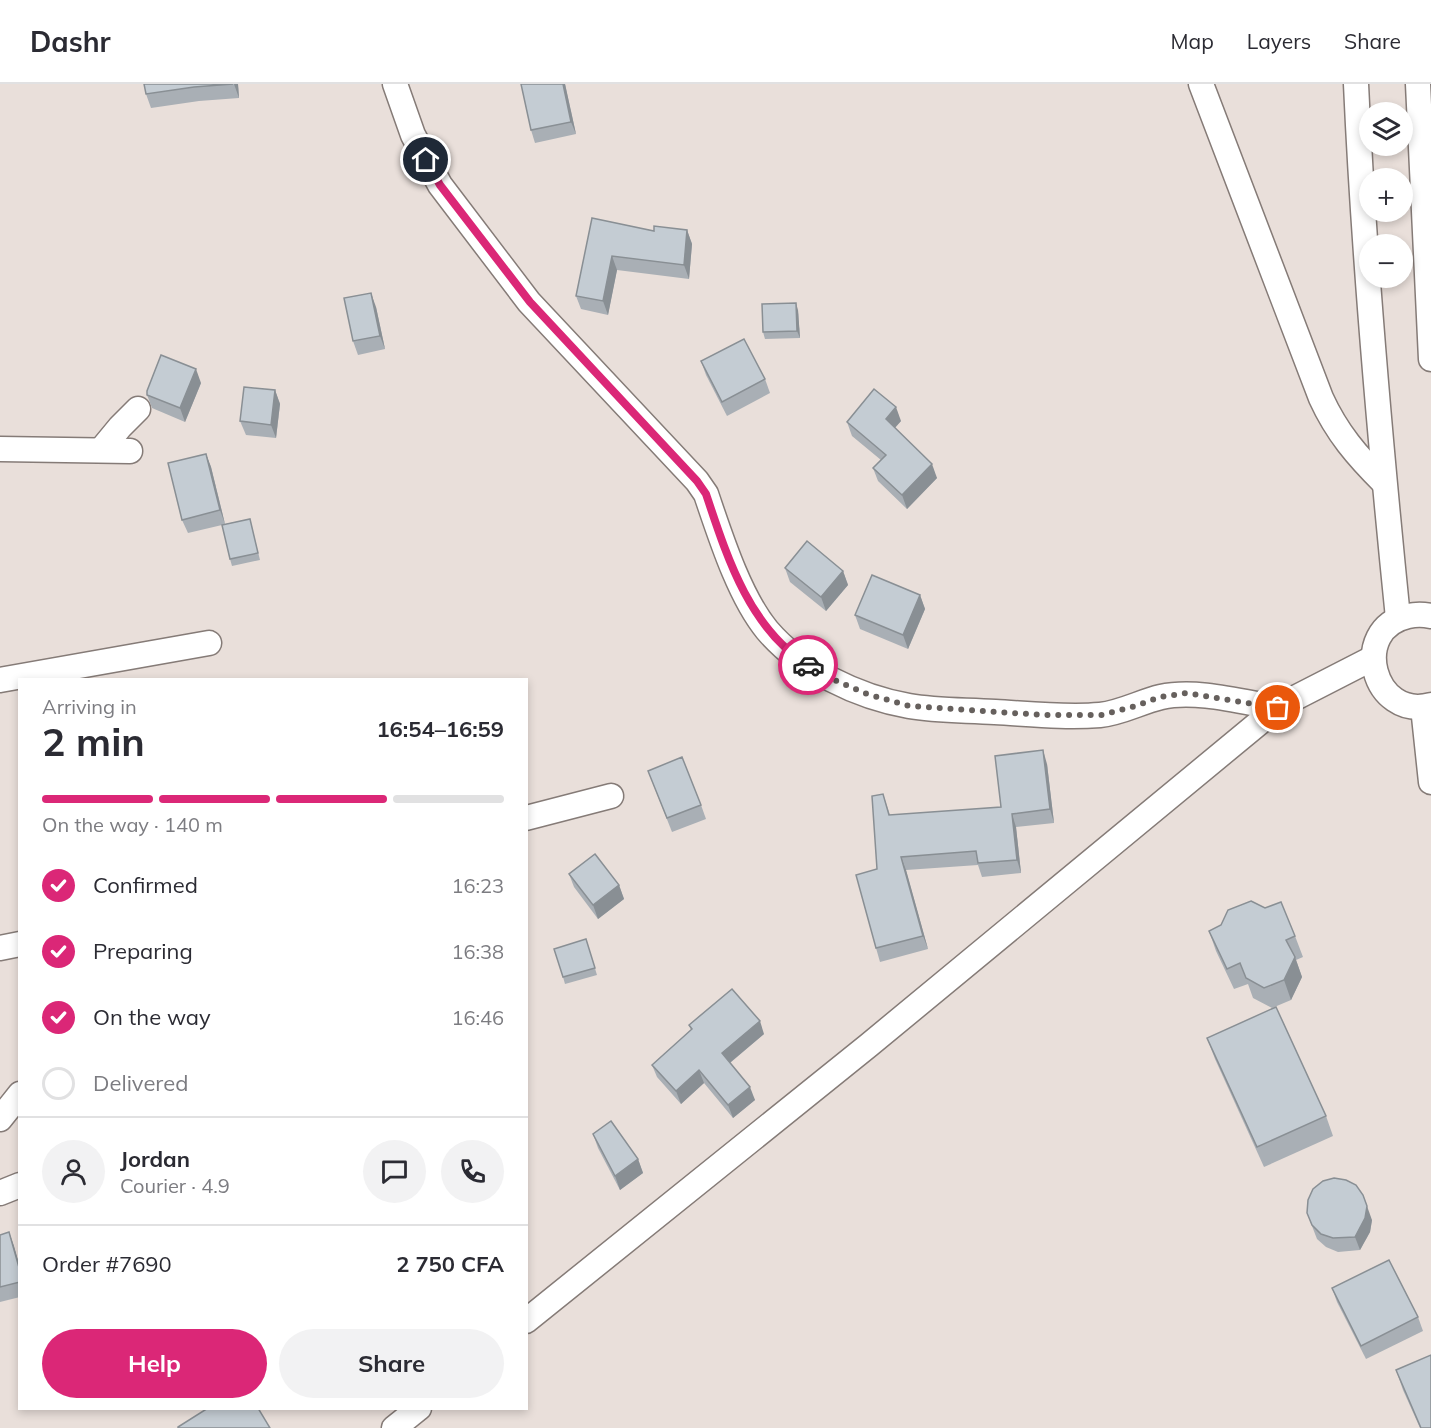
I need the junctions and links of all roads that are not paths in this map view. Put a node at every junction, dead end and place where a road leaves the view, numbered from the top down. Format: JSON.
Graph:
{"nodes":[{"id":1,"x":395,"y":84,"type":"edge"},
{"id":2,"x":1201,"y":84,"type":"edge"},
{"id":3,"x":1356,"y":84,"type":"edge"},
{"id":4,"x":1418,"y":84,"type":"edge"},
{"id":5,"x":1426,"y":152,"type":"edge"},
{"id":6,"x":1431,"y":359,"type":"edge"},
{"id":7,"x":138,"y":409,"type":"dead end"},
{"id":8,"x":0,"y":449,"type":"edge"},
{"id":9,"x":101,"y":450,"type":"junction"},
{"id":10,"x":130,"y":451,"type":"dead end"},
{"id":11,"x":1384,"y":483,"type":"junction"},
{"id":12,"x":1431,"y":616,"type":"edge"},
{"id":13,"x":1398,"y":618,"type":"junction"},
{"id":14,"x":209,"y":643,"type":"dead end"},
{"id":15,"x":1373,"y":658,"type":"junction"},
{"id":16,"x":52,"y":675,"type":"edge"},
{"id":17,"x":18,"y":678,"type":"edge"},
{"id":18,"x":21,"y":678,"type":"edge"},
{"id":19,"x":0,"y":680,"type":"edge"},
{"id":20,"x":1427,"y":706,"type":"edge"},
{"id":21,"x":1278,"y":708,"type":"junction"},
{"id":22,"x":1431,"y":783,"type":"edge"},
{"id":23,"x":611,"y":796,"type":"dead end"},
{"id":24,"x":528,"y":817,"type":"edge"},
{"id":25,"x":18,"y":944,"type":"edge"},
{"id":26,"x":0,"y":948,"type":"edge"},
{"id":27,"x":18,"y":1096,"type":"edge"},
{"id":28,"x":0,"y":1119,"type":"edge"},
{"id":29,"x":18,"y":1186,"type":"edge"},
{"id":30,"x":0,"y":1193,"type":"edge"},
{"id":31,"x":528,"y":1319,"type":"edge"},
{"id":32,"x":416,"y":1410,"type":"edge"},
{"id":33,"x":394,"y":1428,"type":"edge"}],
"edges":[{"from":1,"to":21,"type":"street"},
{"from":2,"to":11,"type":"street"},
{"from":3,"to":11,"type":"street"},
{"from":4,"to":5,"type":"street"},
{"from":5,"to":6,"type":"street"},
{"from":7,"to":9,"type":"street"},
{"from":8,"to":9,"type":"street"},
{"from":9,"to":10,"type":"street"},
{"from":11,"to":13,"type":"street"},
{"from":12,"to":13,"type":"street"},
{"from":13,"to":15,"type":"street"},
{"from":14,"to":16,"type":"street"},
{"from":15,"to":20,"type":"street"},
{"from":15,"to":21,"type":"street"},
{"from":16,"to":18,"type":"street"},
{"from":17,"to":19,"type":"street"},
{"from":20,"to":22,"type":"street"},
{"from":21,"to":31,"type":"street"},
{"from":23,"to":24,"type":"street"},
{"from":25,"to":26,"type":"street"},
{"from":27,"to":28,"type":"street"},
{"from":29,"to":30,"type":"street"},
{"from":32,"to":33,"type":"street"}]}
